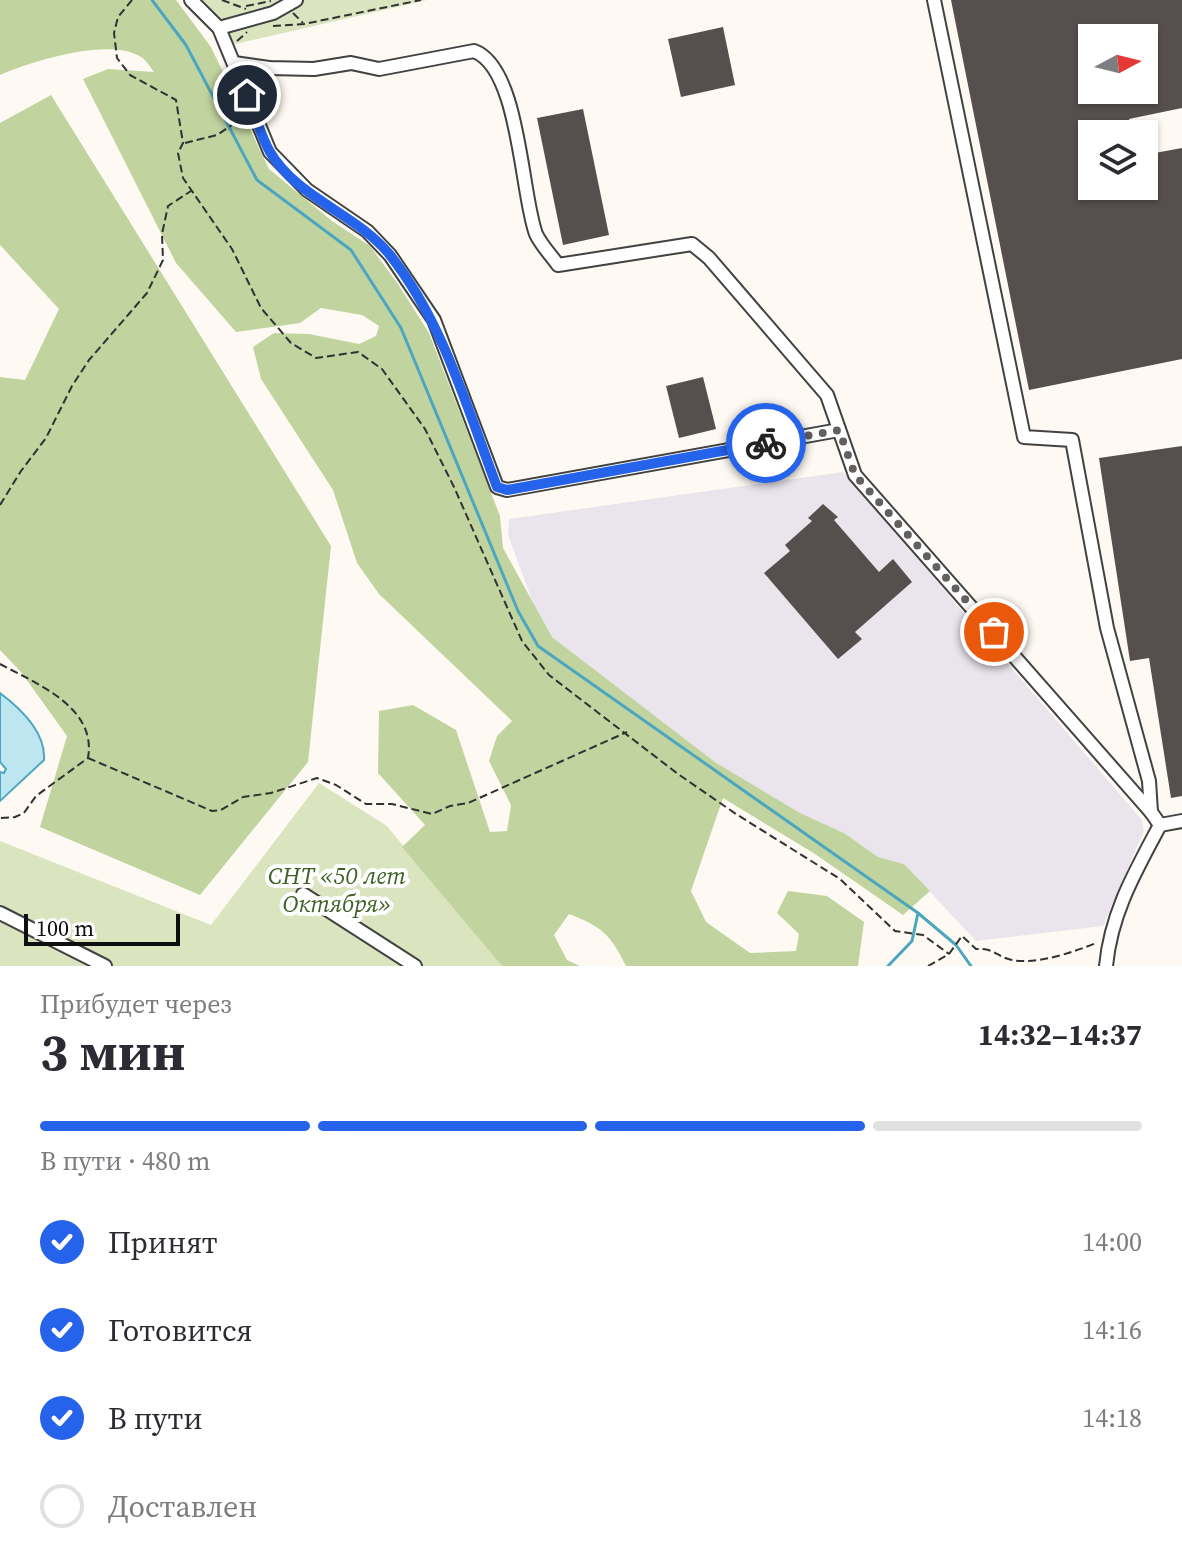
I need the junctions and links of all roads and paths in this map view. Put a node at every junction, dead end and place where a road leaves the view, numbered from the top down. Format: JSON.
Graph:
{"nodes":[{"id":1,"x":132,"y":0,"type":"edge"},
{"id":2,"x":191,"y":0,"type":"edge"},
{"id":3,"x":222,"y":0,"type":"edge"},
{"id":4,"x":421,"y":0,"type":"edge"},
{"id":5,"x":934,"y":0,"type":"edge"},
{"id":6,"x":287,"y":2,"type":"edge"},
{"id":7,"x":245,"y":6,"type":"junction"},
{"id":8,"x":252,"y":20,"type":"junction"},
{"id":9,"x":304,"y":24,"type":"junction"},
{"id":10,"x":271,"y":26,"type":"dead end"},
{"id":11,"x":219,"y":28,"type":"junction"},
{"id":12,"x":232,"y":59,"type":"junction"},
{"id":13,"x":269,"y":68,"type":"junction"},
{"id":14,"x":247,"y":95,"type":"junction"},
{"id":15,"x":243,"y":118,"type":"dead end"},
{"id":16,"x":183,"y":143,"type":"junction"},
{"id":17,"x":192,"y":191,"type":"junction"},
{"id":18,"x":839,"y":430,"type":"junction"},
{"id":19,"x":0,"y":505,"type":"edge"},
{"id":20,"x":0,"y":664,"type":"edge"},
{"id":21,"x":627,"y":732,"type":"junction"},
{"id":22,"x":88,"y":758,"type":"junction"},
{"id":23,"x":1151,"y":812,"type":"junction"},
{"id":24,"x":0,"y":818,"type":"edge"},
{"id":25,"x":1182,"y":821,"type":"edge"},
{"id":26,"x":1160,"y":825,"type":"junction"},
{"id":27,"x":303,"y":894,"type":"dead end"},
{"id":28,"x":0,"y":913,"type":"edge"},
{"id":29,"x":1109,"y":938,"type":"junction"},
{"id":30,"x":949,"y":954,"type":"junction"},
{"id":31,"x":105,"y":966,"type":"edge"},
{"id":32,"x":415,"y":966,"type":"edge"},
{"id":33,"x":928,"y":966,"type":"edge"},
{"id":34,"x":1106,"y":966,"type":"edge"}],
"edges":[{"from":1,"to":16,"type":"path"},
{"from":2,"to":11,"type":"street"},
{"from":3,"to":7,"type":"path"},
{"from":4,"to":9,"type":"path"},
{"from":5,"to":23,"type":"street"},
{"from":6,"to":7,"type":"path"},
{"from":6,"to":8,"type":"street"},
{"from":6,"to":9,"type":"path"},
{"from":7,"to":8,"type":"path"},
{"from":8,"to":11,"type":"street"},
{"from":8,"to":12,"type":"path"},
{"from":9,"to":10,"type":"path"},
{"from":11,"to":12,"type":"street"},
{"from":12,"to":13,"type":"street"},
{"from":12,"to":14,"type":"street"},
{"from":13,"to":14,"type":"street"},
{"from":13,"to":18,"type":"street"},
{"from":14,"to":18,"type":"street"},
{"from":15,"to":16,"type":"path"},
{"from":16,"to":17,"type":"path"},
{"from":17,"to":19,"type":"path"},
{"from":17,"to":21,"type":"path"},
{"from":18,"to":23,"type":"street"},
{"from":20,"to":22,"type":"path"},
{"from":21,"to":22,"type":"path"},
{"from":21,"to":30,"type":"path"},
{"from":22,"to":24,"type":"path"},
{"from":23,"to":26,"type":"street"},
{"from":25,"to":26,"type":"street"},
{"from":26,"to":29,"type":"street"},
{"from":27,"to":32,"type":"street"},
{"from":28,"to":31,"type":"street"},
{"from":29,"to":30,"type":"path"},
{"from":29,"to":34,"type":"street"},
{"from":30,"to":33,"type":"path"}]}
